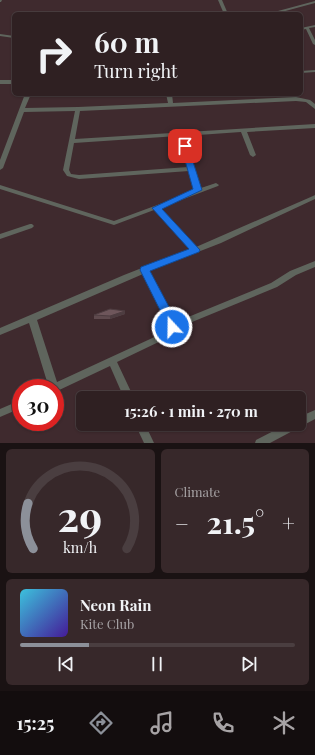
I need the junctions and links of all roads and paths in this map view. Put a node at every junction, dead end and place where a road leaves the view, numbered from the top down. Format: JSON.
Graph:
{"nodes":[{"id":1,"x":220,"y":0,"type":"edge"},
{"id":2,"x":315,"y":2,"type":"edge"},
{"id":3,"x":225,"y":12,"type":"edge"},
{"id":4,"x":278,"y":12,"type":"edge"},
{"id":5,"x":315,"y":26,"type":"edge"},
{"id":6,"x":307,"y":28,"type":"junction"},
{"id":7,"x":303,"y":29,"type":"edge"},
{"id":8,"x":0,"y":35,"type":"edge"},
{"id":9,"x":12,"y":37,"type":"edge"},
{"id":10,"x":315,"y":44,"type":"edge"},
{"id":11,"x":315,"y":71,"type":"edge"},
{"id":12,"x":303,"y":72,"type":"edge"},
{"id":13,"x":0,"y":82,"type":"edge"},
{"id":14,"x":12,"y":82,"type":"edge"},
{"id":15,"x":27,"y":96,"type":"edge"},
{"id":16,"x":169,"y":96,"type":"edge"},
{"id":17,"x":171,"y":104,"type":"junction"},
{"id":18,"x":315,"y":107,"type":"edge"},
{"id":19,"x":78,"y":109,"type":"junction"},
{"id":20,"x":22,"y":110,"type":"junction"},
{"id":21,"x":315,"y":126,"type":"edge"},
{"id":22,"x":244,"y":132,"type":"junction"},
{"id":23,"x":181,"y":135,"type":"junction"},
{"id":24,"x":72,"y":141,"type":"junction"},
{"id":25,"x":253,"y":155,"type":"dead end"},
{"id":26,"x":0,"y":168,"type":"edge"},
{"id":27,"x":192,"y":169,"type":"junction"},
{"id":28,"x":216,"y":185,"type":"dead end"},
{"id":29,"x":0,"y":187,"type":"edge"},
{"id":30,"x":198,"y":190,"type":"junction"},
{"id":31,"x":315,"y":197,"type":"edge"},
{"id":32,"x":156,"y":208,"type":"junction"},
{"id":33,"x":30,"y":226,"type":"dead end"},
{"id":34,"x":0,"y":237,"type":"edge"},
{"id":35,"x":195,"y":250,"type":"junction"},
{"id":36,"x":315,"y":264,"type":"edge"},
{"id":37,"x":144,"y":270,"type":"junction"},
{"id":38,"x":32,"y":318,"type":"junction"},
{"id":39,"x":172,"y":327,"type":"junction"},
{"id":40,"x":0,"y":332,"type":"edge"},
{"id":41,"x":112,"y":361,"type":"junction"},
{"id":42,"x":51,"y":379,"type":"edge"},
{"id":43,"x":64,"y":383,"type":"edge"},
{"id":44,"x":126,"y":391,"type":"edge"},
{"id":45,"x":12,"y":408,"type":"edge"},
{"id":46,"x":0,"y":414,"type":"edge"},
{"id":47,"x":315,"y":414,"type":"edge"},
{"id":48,"x":306,"y":418,"type":"edge"},
{"id":49,"x":143,"y":431,"type":"edge"},
{"id":50,"x":283,"y":431,"type":"edge"},
{"id":51,"x":149,"y":443,"type":"edge"},
{"id":52,"x":260,"y":443,"type":"edge"}],
"edges":[{"from":1,"to":3,"type":"street"},
{"from":2,"to":4,"type":"street"},
{"from":5,"to":6,"type":"street"},
{"from":6,"to":7,"type":"street"},
{"from":6,"to":10,"type":"street"},
{"from":8,"to":9,"type":"street"},
{"from":11,"to":12,"type":"street"},
{"from":13,"to":14,"type":"street"},
{"from":15,"to":20,"type":"street"},
{"from":16,"to":17,"type":"street"},
{"from":17,"to":18,"type":"street"},
{"from":17,"to":19,"type":"street"},
{"from":19,"to":20,"type":"street"},
{"from":19,"to":24,"type":"street"},
{"from":20,"to":26,"type":"street"},
{"from":21,"to":22,"type":"street"},
{"from":22,"to":23,"type":"street"},
{"from":22,"to":25,"type":"street"},
{"from":23,"to":24,"type":"street"},
{"from":23,"to":27,"type":"street"},
{"from":24,"to":27,"type":"street"},
{"from":27,"to":30,"type":"street"},
{"from":28,"to":30,"type":"street"},
{"from":29,"to":32,"type":"street"},
{"from":30,"to":32,"type":"street"},
{"from":31,"to":35,"type":"street"},
{"from":32,"to":35,"type":"street"},
{"from":33,"to":34,"type":"street"},
{"from":35,"to":37,"type":"street"},
{"from":36,"to":39,"type":"street"},
{"from":37,"to":38,"type":"street"},
{"from":37,"to":39,"type":"street"},
{"from":38,"to":40,"type":"street"},
{"from":38,"to":42,"type":"street"},
{"from":39,"to":41,"type":"street"},
{"from":41,"to":43,"type":"street"},
{"from":41,"to":44,"type":"street"},
{"from":45,"to":46,"type":"street"},
{"from":47,"to":48,"type":"street"},
{"from":49,"to":51,"type":"street"},
{"from":50,"to":52,"type":"street"}]}
